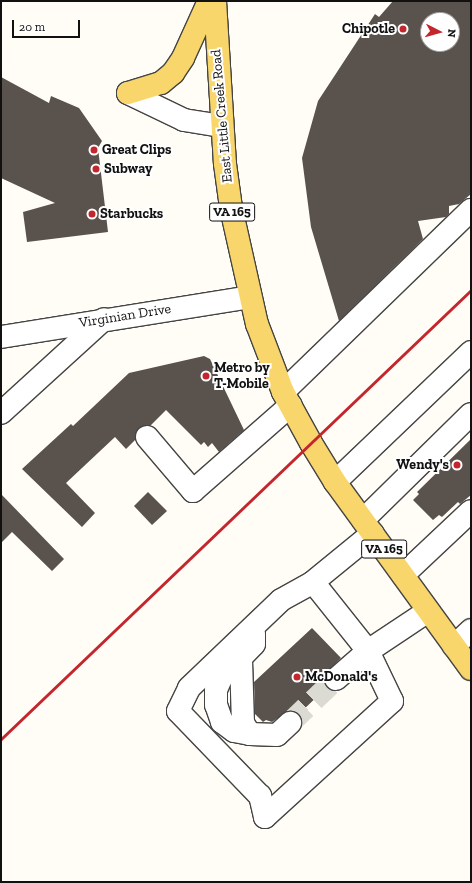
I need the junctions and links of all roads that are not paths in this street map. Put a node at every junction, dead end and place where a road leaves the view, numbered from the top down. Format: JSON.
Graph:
{"nodes":[{"id":1,"x":209,"y":1,"type":"edge"},
{"id":2,"x":215,"y":1,"type":"edge"},
{"id":3,"x":128,"y":93,"type":"joint"},
{"id":4,"x":221,"y":126,"type":"junction"},
{"id":5,"x":471,"y":210,"type":"edge"},
{"id":6,"x":250,"y":297,"type":"junction"},
{"id":7,"x":104,"y":320,"type":"junction"},
{"id":8,"x":1,"y":337,"type":"edge"},
{"id":9,"x":471,"y":352,"type":"edge"},
{"id":10,"x":287,"y":399,"type":"junction"},
{"id":11,"x":1,"y":413,"type":"edge"},
{"id":12,"x":471,"y":414,"type":"edge"},
{"id":13,"x":147,"y":437,"type":"dead end"},
{"id":14,"x":335,"y":482,"type":"junction"},
{"id":15,"x":471,"y":511,"type":"edge"},
{"id":16,"x":368,"y":527,"type":"junction"},
{"id":17,"x":403,"y":575,"type":"junction"},
{"id":18,"x":313,"y":582,"type":"junction"},
{"id":19,"x":428,"y":611,"type":"junction"},
{"id":20,"x":254,"y":625,"type":"junction"},
{"id":21,"x":471,"y":630,"type":"edge"},
{"id":22,"x":454,"y":646,"type":"junction"},
{"id":23,"x":368,"y":652,"type":"junction"},
{"id":24,"x":471,"y":669,"type":"edge"},
{"id":25,"x":336,"y":679,"type":"tunnel mouth"},
{"id":26,"x":290,"y":723,"type":"tunnel mouth"}],
"edges":[{"from":1,"to":3,"type":"main road"},
{"from":2,"to":4,"type":"main road","name":"East Little Creek Road","number":"VA 165"},
{"from":3,"to":4,"type":"street"},
{"from":4,"to":6,"type":"main road","name":"East Little Creek Road","number":"VA 165"},
{"from":5,"to":10,"type":"street"},
{"from":6,"to":7,"type":"street","name":"Virginian Drive"},
{"from":6,"to":10,"type":"main road","name":"East Little Creek Road","number":"VA 165"},
{"from":7,"to":8,"type":"street","name":"Virginian Drive"},
{"from":7,"to":11,"type":"street"},
{"from":9,"to":14,"type":"street"},
{"from":10,"to":13,"type":"street"},
{"from":10,"to":14,"type":"main road","name":"East Little Creek Road","number":"VA 165"},
{"from":12,"to":16,"type":"street"},
{"from":14,"to":16,"type":"main road","name":"East Little Creek Road","number":"VA 165"},
{"from":15,"to":17,"type":"street"},
{"from":16,"to":17,"type":"main road","name":"East Little Creek Road","number":"VA 165"},
{"from":16,"to":18,"type":"street"},
{"from":17,"to":19,"type":"main road","name":"East Little Creek Road","number":"VA 165"},
{"from":18,"to":20,"type":"street"},
{"from":18,"to":23,"type":"street"},
{"from":19,"to":22,"type":"main road","name":"East Little Creek Road","number":"VA 165"},
{"from":19,"to":23,"type":"street"},
{"from":20,"to":23,"type":"street"},
{"from":20,"to":26,"type":"street"},
{"from":21,"to":22,"type":"street"},
{"from":22,"to":24,"type":"main road","name":"East Little Creek Road","number":"VA 165"},
{"from":23,"to":25,"type":"street"}]}
